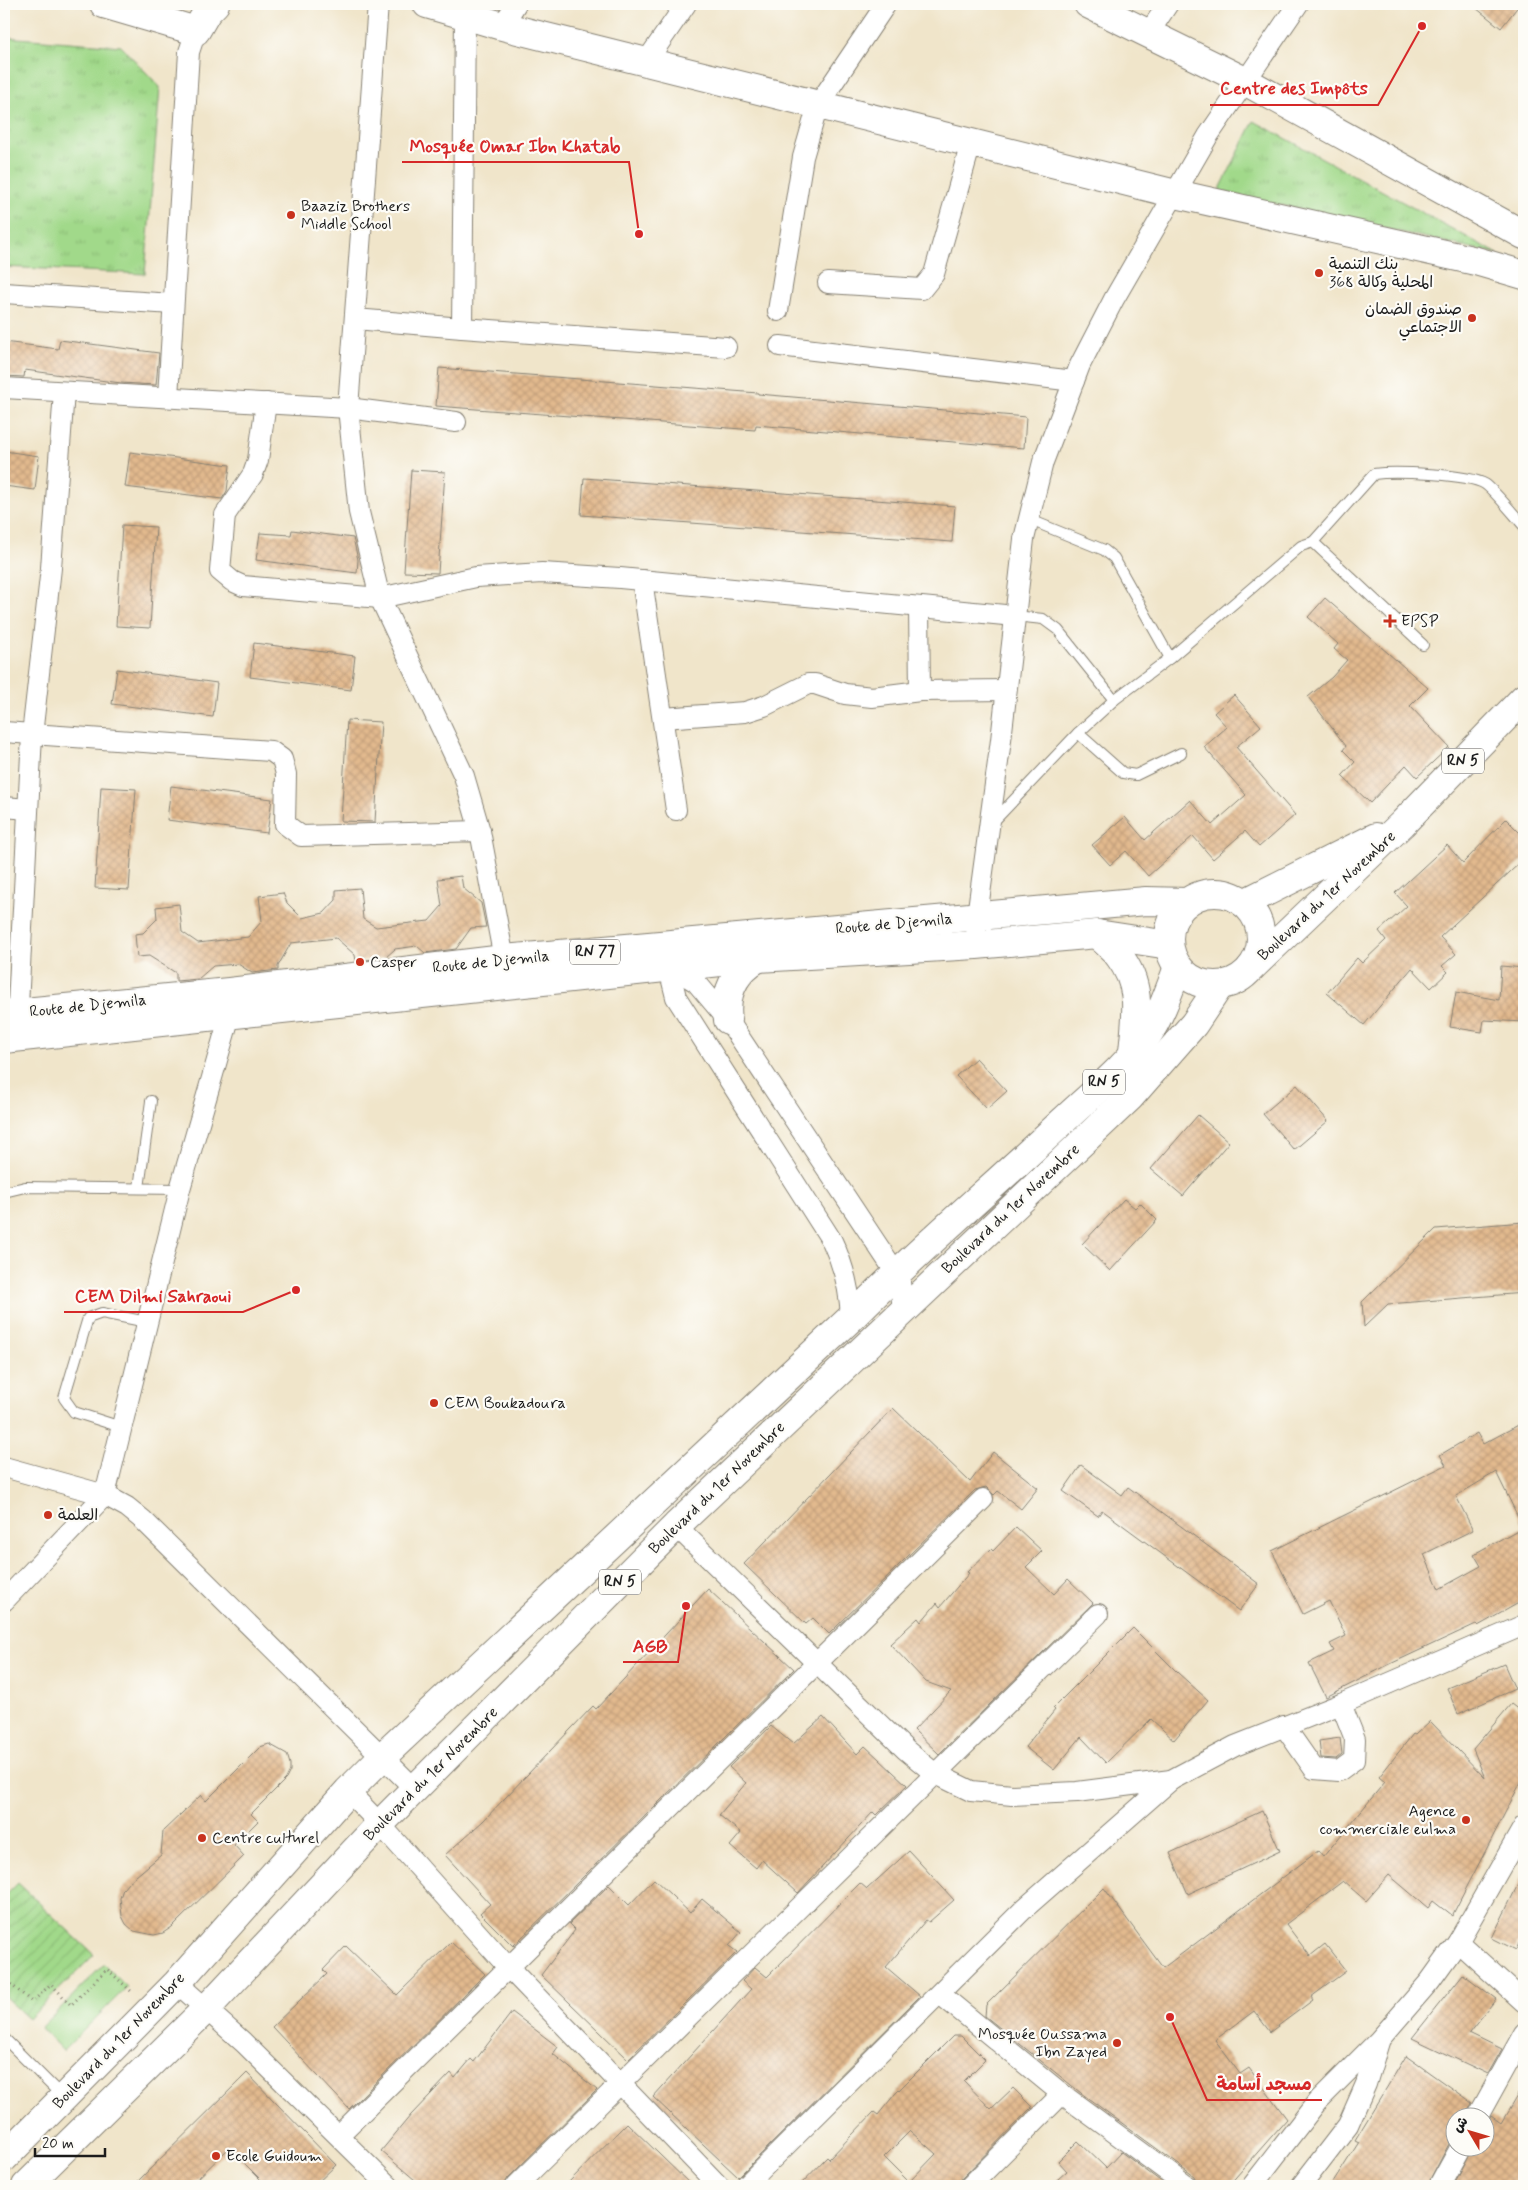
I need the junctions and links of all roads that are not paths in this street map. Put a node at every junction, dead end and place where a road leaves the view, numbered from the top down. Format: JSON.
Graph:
{"nodes":[{"id":1,"x":104,"y":4,"type":"edge"},
{"id":2,"x":214,"y":4,"type":"edge"},
{"id":3,"x":378,"y":4,"type":"edge"},
{"id":4,"x":427,"y":4,"type":"edge"},
{"id":5,"x":686,"y":4,"type":"edge"},
{"id":6,"x":886,"y":4,"type":"edge"},
{"id":7,"x":1088,"y":4,"type":"edge"},
{"id":8,"x":1168,"y":4,"type":"edge"},
{"id":9,"x":1298,"y":4,"type":"edge"},
{"id":10,"x":509,"y":15,"type":"edge"},
{"id":11,"x":466,"y":16,"type":"junction"},
{"id":12,"x":196,"y":30,"type":"junction"},
{"id":13,"x":1148,"y":34,"type":"junction"},
{"id":14,"x":646,"y":62,"type":"junction"},
{"id":15,"x":1245,"y":81,"type":"junction"},
{"id":16,"x":818,"y":105,"type":"junction"},
{"id":17,"x":971,"y":143,"type":"junction"},
{"id":18,"x":1176,"y":194,"type":"junction"},
{"id":19,"x":1524,"y":235,"type":"edge"},
{"id":20,"x":1524,"y":275,"type":"edge"},
{"id":21,"x":828,"y":283,"type":"dead end"},
{"id":22,"x":4,"y":293,"type":"edge"},
{"id":23,"x":173,"y":304,"type":"junction"},
{"id":24,"x":778,"y":311,"type":"dead end"},
{"id":25,"x":355,"y":318,"type":"junction"},
{"id":26,"x":462,"y":328,"type":"junction"},
{"id":27,"x":780,"y":346,"type":"dead end"},
{"id":28,"x":726,"y":347,"type":"dead end"},
{"id":29,"x":1074,"y":380,"type":"junction"},
{"id":30,"x":4,"y":388,"type":"edge"},
{"id":31,"x":64,"y":392,"type":"junction"},
{"id":32,"x":168,"y":397,"type":"junction"},
{"id":33,"x":266,"y":403,"type":"junction"},
{"id":34,"x":348,"y":408,"type":"junction"},
{"id":35,"x":456,"y":422,"type":"dead end"},
{"id":36,"x":1028,"y":519,"type":"junction"},
{"id":37,"x":1524,"y":526,"type":"edge"},
{"id":38,"x":1313,"y":542,"type":"junction"},
{"id":39,"x":642,"y":580,"type":"junction"},
{"id":40,"x":380,"y":598,"type":"junction"},
{"id":41,"x":919,"y":607,"type":"junction"},
{"id":42,"x":1015,"y":616,"type":"junction"},
{"id":43,"x":1423,"y":645,"type":"dead end"},
{"id":44,"x":1170,"y":658,"type":"junction"},
{"id":45,"x":1006,"y":690,"type":"junction"},
{"id":46,"x":920,"y":691,"type":"junction"},
{"id":47,"x":1524,"y":698,"type":"edge"},
{"id":48,"x":1114,"y":700,"type":"junction"},
{"id":49,"x":663,"y":718,"type":"junction"},
{"id":50,"x":4,"y":732,"type":"edge"},
{"id":51,"x":1078,"y":733,"type":"junction"},
{"id":52,"x":32,"y":735,"type":"junction"},
{"id":53,"x":1182,"y":753,"type":"dead end"},
{"id":54,"x":4,"y":807,"type":"edge"},
{"id":55,"x":28,"y":809,"type":"junction"},
{"id":56,"x":676,"y":810,"type":"dead end"},
{"id":57,"x":1402,"y":824,"type":"junction"},
{"id":58,"x":990,"y":826,"type":"junction"},
{"id":59,"x":480,"y":831,"type":"junction"},
{"id":60,"x":1188,"y":902,"type":"junction"},
{"id":61,"x":1244,"y":903,"type":"junction"},
{"id":62,"x":977,"y":916,"type":"junction"},
{"id":63,"x":1097,"y":934,"type":"junction"},
{"id":64,"x":976,"y":946,"type":"junction"},
{"id":65,"x":677,"y":956,"type":"junction"},
{"id":66,"x":1173,"y":956,"type":"junction"},
{"id":67,"x":758,"y":958,"type":"junction"},
{"id":68,"x":504,"y":959,"type":"junction"},
{"id":69,"x":1251,"y":968,"type":"junction"},
{"id":70,"x":1220,"y":985,"type":"junction"},
{"id":71,"x":230,"y":1003,"type":"junction"},
{"id":72,"x":728,"y":1020,"type":"junction"},
{"id":73,"x":11,"y":1026,"type":"edge"},
{"id":74,"x":1133,"y":1052,"type":"junction"},
{"id":75,"x":151,"y":1101,"type":"dead end"},
{"id":76,"x":1003,"y":1178,"type":"junction"},
{"id":77,"x":140,"y":1188,"type":"junction"},
{"id":78,"x":180,"y":1189,"type":"junction"},
{"id":79,"x":4,"y":1192,"type":"edge"},
{"id":80,"x":1023,"y":1199,"type":"junction"},
{"id":81,"x":896,"y":1272,"type":"junction"},
{"id":82,"x":903,"y":1311,"type":"junction"},
{"id":83,"x":851,"y":1318,"type":"junction"},
{"id":84,"x":147,"y":1322,"type":"junction"},
{"id":85,"x":121,"y":1427,"type":"junction"},
{"id":86,"x":4,"y":1467,"type":"edge"},
{"id":87,"x":105,"y":1495,"type":"junction"},
{"id":88,"x":983,"y":1499,"type":"dead end"},
{"id":89,"x":676,"y":1526,"type":"junction"},
{"id":90,"x":4,"y":1601,"type":"edge"},
{"id":91,"x":1098,"y":1614,"type":"dead end"},
{"id":92,"x":1524,"y":1625,"type":"edge"},
{"id":93,"x":817,"y":1662,"type":"junction"},
{"id":94,"x":1342,"y":1704,"type":"junction"},
{"id":95,"x":1284,"y":1726,"type":"junction"},
{"id":96,"x":383,"y":1756,"type":"junction"},
{"id":97,"x":934,"y":1773,"type":"junction"},
{"id":98,"x":1172,"y":1780,"type":"junction"},
{"id":99,"x":415,"y":1789,"type":"junction"},
{"id":100,"x":348,"y":1791,"type":"junction"},
{"id":101,"x":380,"y":1824,"type":"junction"},
{"id":102,"x":1524,"y":1826,"type":"edge"},
{"id":103,"x":1458,"y":1942,"type":"junction"},
{"id":104,"x":508,"y":1966,"type":"junction"},
{"id":105,"x":177,"y":1984,"type":"junction"},
{"id":106,"x":1522,"y":1993,"type":"edge"},
{"id":107,"x":940,"y":1994,"type":"junction"},
{"id":108,"x":206,"y":2009,"type":"junction"},
{"id":109,"x":1524,"y":2033,"type":"edge"},
{"id":110,"x":4,"y":2038,"type":"edge"},
{"id":111,"x":1379,"y":2040,"type":"junction"},
{"id":112,"x":620,"y":2084,"type":"junction"},
{"id":113,"x":1062,"y":2094,"type":"junction"},
{"id":114,"x":64,"y":2098,"type":"junction"},
{"id":115,"x":1483,"y":2108,"type":"edge"},
{"id":116,"x":338,"y":2135,"type":"junction"},
{"id":117,"x":4,"y":2158,"type":"edge"},
{"id":118,"x":1454,"y":2158,"type":"edge"},
{"id":119,"x":26,"y":2186,"type":"edge"},
{"id":120,"x":389,"y":2186,"type":"edge"},
{"id":121,"x":516,"y":2186,"type":"edge"},
{"id":122,"x":719,"y":2186,"type":"edge"},
{"id":123,"x":745,"y":2186,"type":"edge"},
{"id":124,"x":970,"y":2186,"type":"edge"},
{"id":125,"x":1187,"y":2186,"type":"edge"},
{"id":126,"x":1252,"y":2186,"type":"edge"},
{"id":127,"x":1301,"y":2186,"type":"edge"},
{"id":128,"x":1439,"y":2186,"type":"edge"}],
"edges":[{"from":1,"to":12,"type":"main road"},
{"from":2,"to":12,"type":"main road"},
{"from":3,"to":25,"type":"street"},
{"from":4,"to":11,"type":"main road"},
{"from":5,"to":14,"type":"street"},
{"from":6,"to":16,"type":"street"},
{"from":7,"to":13,"type":"main road"},
{"from":8,"to":13,"type":"street"},
{"from":9,"to":15,"type":"street"},
{"from":10,"to":11,"type":"main road"},
{"from":10,"to":14,"type":"main road"},
{"from":11,"to":26,"type":"street"},
{"from":12,"to":23,"type":"street"},
{"from":13,"to":15,"type":"main road"},
{"from":14,"to":16,"type":"main road"},
{"from":15,"to":18,"type":"street"},
{"from":15,"to":19,"type":"main road"},
{"from":16,"to":17,"type":"main road"},
{"from":16,"to":24,"type":"street"},
{"from":17,"to":18,"type":"main road"},
{"from":17,"to":21,"type":"street"},
{"from":18,"to":20,"type":"main road"},
{"from":18,"to":29,"type":"street"},
{"from":22,"to":23,"type":"street"},
{"from":23,"to":32,"type":"street"},
{"from":25,"to":26,"type":"street"},
{"from":25,"to":34,"type":"street"},
{"from":26,"to":28,"type":"street"},
{"from":27,"to":29,"type":"street"},
{"from":29,"to":36,"type":"street"},
{"from":30,"to":31,"type":"street"},
{"from":31,"to":32,"type":"street"},
{"from":31,"to":52,"type":"street"},
{"from":32,"to":33,"type":"street"},
{"from":33,"to":34,"type":"street"},
{"from":33,"to":40,"type":"street"},
{"from":34,"to":35,"type":"street"},
{"from":34,"to":40,"type":"street"},
{"from":36,"to":42,"type":"street"},
{"from":36,"to":44,"type":"lane"},
{"from":37,"to":38,"type":"lane"},
{"from":38,"to":43,"type":"lane"},
{"from":38,"to":44,"type":"lane"},
{"from":39,"to":40,"type":"street"},
{"from":39,"to":41,"type":"street"},
{"from":39,"to":49,"type":"street"},
{"from":40,"to":59,"type":"street"},
{"from":41,"to":42,"type":"street"},
{"from":41,"to":46,"type":"street"},
{"from":42,"to":45,"type":"street"},
{"from":42,"to":48,"type":"lane"},
{"from":44,"to":48,"type":"lane"},
{"from":45,"to":46,"type":"street"},
{"from":45,"to":58,"type":"street"},
{"from":46,"to":49,"type":"street"},
{"from":47,"to":57,"type":"main road","name":"Boulevard du 1er Novembre","number":"RN 5"},
{"from":48,"to":51,"type":"lane"},
{"from":49,"to":56,"type":"street"},
{"from":50,"to":52,"type":"street"},
{"from":51,"to":53,"type":"lane"},
{"from":51,"to":58,"type":"lane"},
{"from":52,"to":55,"type":"street"},
{"from":52,"to":59,"type":"street"},
{"from":54,"to":55,"type":"street"},
{"from":55,"to":73,"type":"street"},
{"from":57,"to":61,"type":"main road","name":"Boulevard du 1er Novembre","number":"RN 5"},
{"from":57,"to":69,"type":"main road","name":"Boulevard du 1er Novembre","number":"RN 5"},
{"from":58,"to":62,"type":"street"},
{"from":59,"to":68,"type":"street"},
{"from":60,"to":61,"type":"main road"},
{"from":60,"to":62,"type":"main road","name":"Route de Djemila","number":"RN 77"},
{"from":60,"to":66,"type":"main road"},
{"from":61,"to":69,"type":"main road"},
{"from":62,"to":64,"type":"street"},
{"from":62,"to":65,"type":"main road","name":"Route de Djemila","number":"RN 77"},
{"from":63,"to":64,"type":"main road","name":"Route de Djemila","number":"RN 77"},
{"from":63,"to":66,"type":"main road","name":"Route de Djemila","number":"RN 77"},
{"from":63,"to":74,"type":"main road"},
{"from":64,"to":67,"type":"main road","name":"Route de Djemila","number":"RN 77"},
{"from":65,"to":67,"type":"main road","name":"Route de Djemila","number":"RN 77"},
{"from":65,"to":68,"type":"main road","name":"Route de Djemila","number":"RN 77"},
{"from":65,"to":71,"type":"main road","name":"Route de Djemila","number":"RN 77"},
{"from":65,"to":72,"type":"street"},
{"from":65,"to":83,"type":"street"},
{"from":66,"to":70,"type":"main road"},
{"from":66,"to":74,"type":"main road","name":"Boulevard du 1er Novembre","number":"RN 5"},
{"from":67,"to":72,"type":"main road"},
{"from":68,"to":71,"type":"main road","name":"Route de Djemila","number":"RN 77"},
{"from":69,"to":70,"type":"main road"},
{"from":70,"to":80,"type":"main road","name":"Boulevard du 1er Novembre","number":"RN 5"},
{"from":71,"to":73,"type":"main road","name":"Route de Djemila","number":"RN 77"},
{"from":71,"to":78,"type":"street"},
{"from":72,"to":81,"type":"street"},
{"from":74,"to":76,"type":"main road","name":"Boulevard du 1er Novembre","number":"RN 5"},
{"from":75,"to":77,"type":"lane"},
{"from":76,"to":80,"type":"main road"},
{"from":76,"to":81,"type":"main road","name":"Boulevard du 1er Novembre","number":"RN 5"},
{"from":77,"to":78,"type":"lane"},
{"from":77,"to":79,"type":"lane"},
{"from":78,"to":84,"type":"street"},
{"from":80,"to":82,"type":"main road","name":"Boulevard du 1er Novembre","number":"RN 5"},
{"from":81,"to":82,"type":"street"},
{"from":81,"to":83,"type":"main road","name":"Boulevard du 1er Novembre","number":"RN 5"},
{"from":82,"to":89,"type":"main road","name":"Boulevard du 1er Novembre","number":"RN 5"},
{"from":83,"to":96,"type":"main road","name":"Boulevard du 1er Novembre","number":"RN 5"},
{"from":84,"to":85,"type":"street"},
{"from":84,"to":85,"type":"lane"},
{"from":85,"to":87,"type":"street"},
{"from":86,"to":87,"type":"street"},
{"from":87,"to":90,"type":"street"},
{"from":87,"to":96,"type":"street"},
{"from":88,"to":93,"type":"street"},
{"from":89,"to":93,"type":"street"},
{"from":89,"to":99,"type":"main road","name":"Boulevard du 1er Novembre","number":"RN 5"},
{"from":91,"to":97,"type":"street"},
{"from":92,"to":94,"type":"street"},
{"from":93,"to":97,"type":"street"},
{"from":93,"to":104,"type":"street"},
{"from":94,"to":95,"type":"street"},
{"from":94,"to":95,"type":"street"},
{"from":95,"to":98,"type":"street"},
{"from":96,"to":99,"type":"street"},
{"from":96,"to":100,"type":"main road","name":"Boulevard du 1er Novembre","number":"RN 5"},
{"from":97,"to":98,"type":"street"},
{"from":97,"to":112,"type":"street"},
{"from":98,"to":107,"type":"street"},
{"from":99,"to":101,"type":"main road","name":"Boulevard du 1er Novembre","number":"RN 5"},
{"from":100,"to":101,"type":"street"},
{"from":100,"to":105,"type":"main road","name":"Boulevard du 1er Novembre","number":"RN 5"},
{"from":101,"to":104,"type":"street"},
{"from":101,"to":108,"type":"main road","name":"Boulevard du 1er Novembre","number":"RN 5"},
{"from":102,"to":103,"type":"street"},
{"from":103,"to":106,"type":"street"},
{"from":103,"to":111,"type":"street"},
{"from":104,"to":112,"type":"street"},
{"from":104,"to":116,"type":"street"},
{"from":105,"to":108,"type":"street"},
{"from":105,"to":114,"type":"main road","name":"Boulevard du 1er Novembre","number":"RN 5"},
{"from":107,"to":113,"type":"street"},
{"from":107,"to":123,"type":"street"},
{"from":108,"to":116,"type":"street"},
{"from":108,"to":119,"type":"main road","name":"Boulevard du 1er Novembre","number":"RN 5"},
{"from":109,"to":115,"type":"street"},
{"from":110,"to":114,"type":"lane"},
{"from":111,"to":126,"type":"street"},
{"from":111,"to":127,"type":"street"},
{"from":112,"to":121,"type":"street"},
{"from":112,"to":122,"type":"street"},
{"from":113,"to":124,"type":"street"},
{"from":113,"to":125,"type":"street"},
{"from":114,"to":117,"type":"main road","name":"Boulevard du 1er Novembre","number":"RN 5"},
{"from":116,"to":120,"type":"street"},
{"from":118,"to":128,"type":"street"}]}
